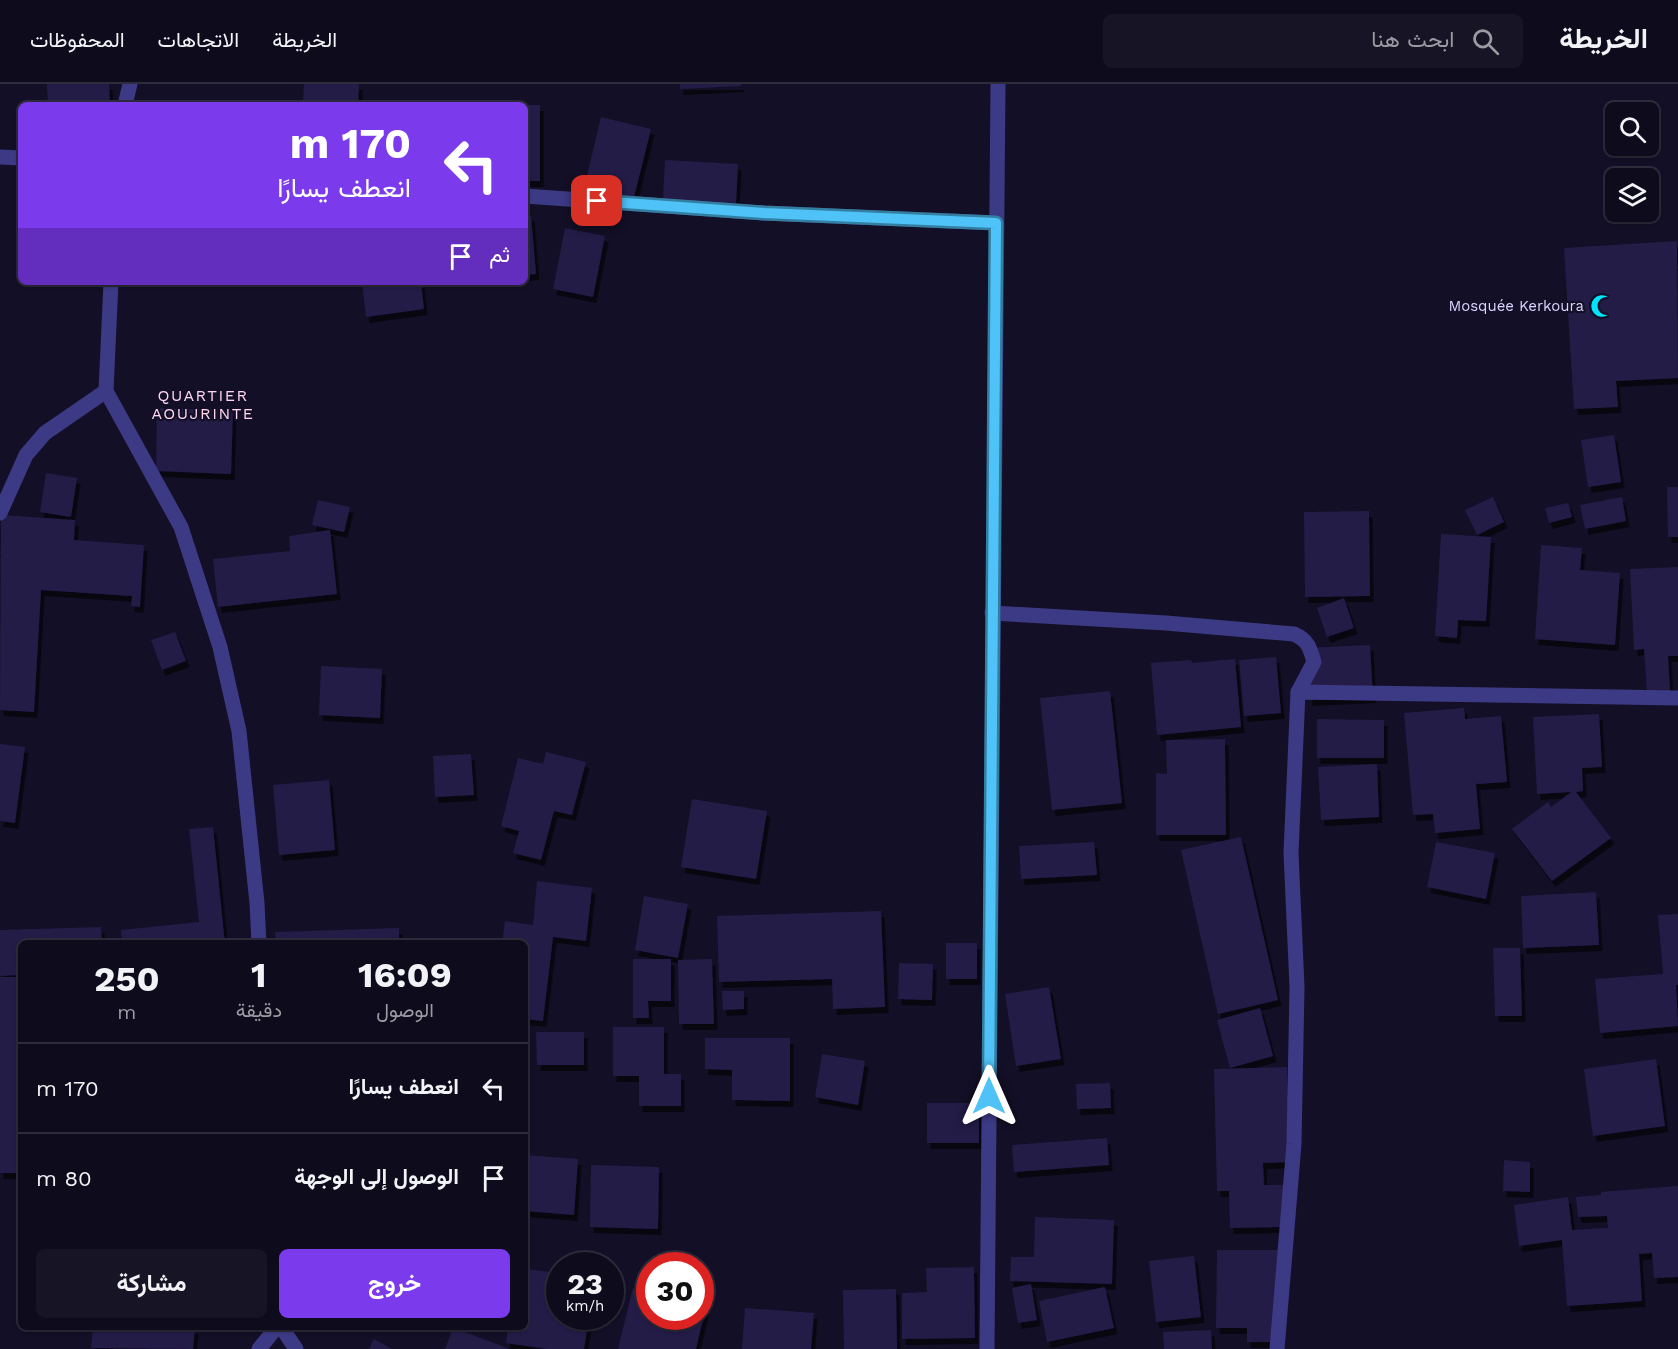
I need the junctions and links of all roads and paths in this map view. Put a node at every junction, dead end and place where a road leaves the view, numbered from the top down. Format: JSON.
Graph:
{"nodes":[{"id":1,"x":130,"y":84,"type":"edge"},
{"id":2,"x":998,"y":84,"type":"edge"},
{"id":3,"x":126,"y":102,"type":"edge"},
{"id":4,"x":0,"y":157,"type":"edge"},
{"id":5,"x":18,"y":158,"type":"edge"},
{"id":6,"x":528,"y":196,"type":"edge"},
{"id":7,"x":996,"y":223,"type":"junction"},
{"id":8,"x":111,"y":285,"type":"edge"},
{"id":9,"x":106,"y":391,"type":"junction"},
{"id":10,"x":0,"y":513,"type":"edge"},
{"id":11,"x":992,"y":613,"type":"junction"},
{"id":12,"x":1298,"y":692,"type":"junction"},
{"id":13,"x":1678,"y":698,"type":"edge"},
{"id":14,"x":259,"y":940,"type":"edge"},
{"id":15,"x":274,"y":1330,"type":"edge"},
{"id":16,"x":283,"y":1330,"type":"edge"},
{"id":17,"x":259,"y":1349,"type":"edge"},
{"id":18,"x":296,"y":1349,"type":"edge"},
{"id":19,"x":987,"y":1349,"type":"edge"},
{"id":20,"x":1277,"y":1349,"type":"edge"}],
"edges":[{"from":1,"to":3,"type":"street"},
{"from":2,"to":7,"type":"street"},
{"from":4,"to":5,"type":"street"},
{"from":6,"to":7,"type":"street"},
{"from":7,"to":11,"type":"street"},
{"from":8,"to":9,"type":"street"},
{"from":9,"to":10,"type":"street"},
{"from":9,"to":14,"type":"street"},
{"from":11,"to":12,"type":"street"},
{"from":11,"to":19,"type":"street"},
{"from":12,"to":13,"type":"street"},
{"from":12,"to":20,"type":"street"},
{"from":15,"to":17,"type":"street"},
{"from":16,"to":18,"type":"street"}]}
